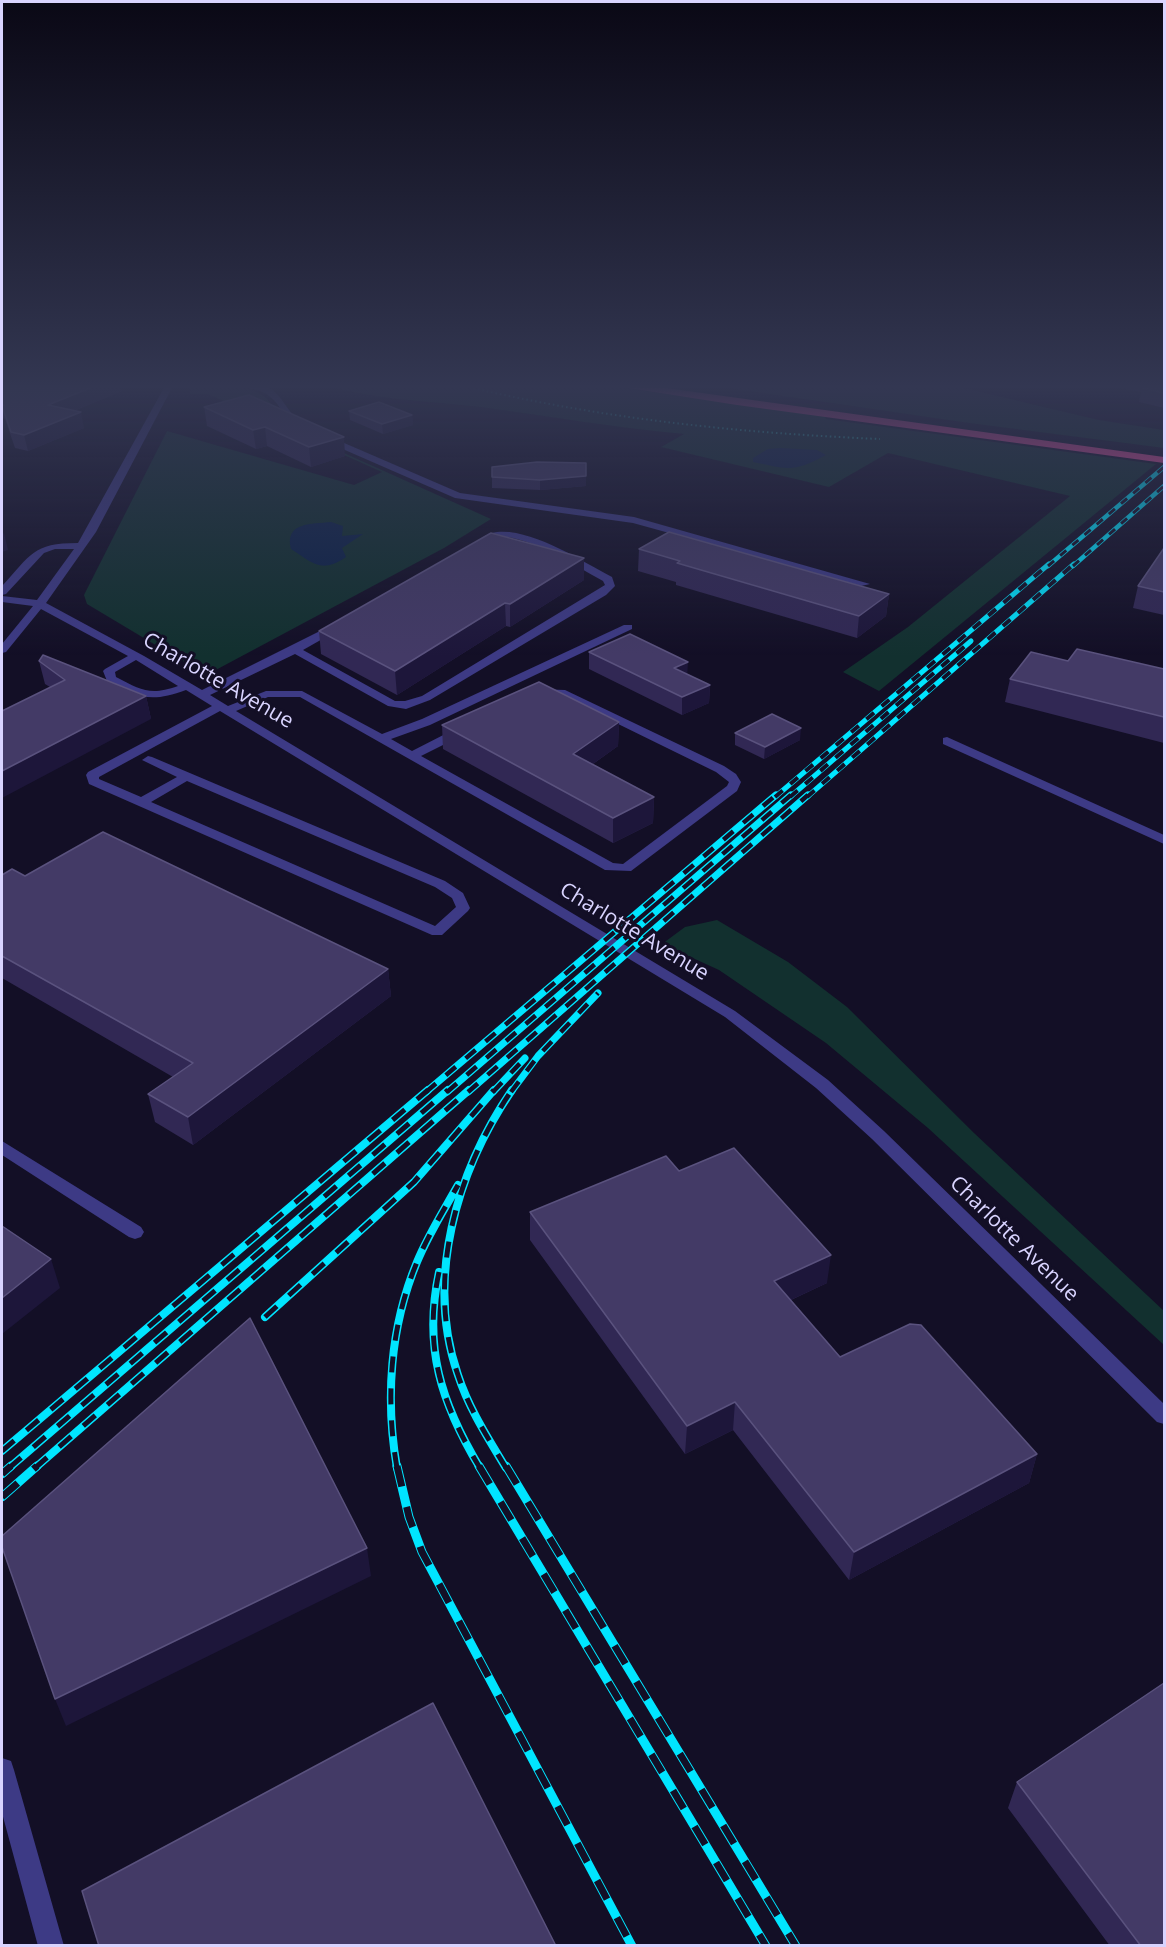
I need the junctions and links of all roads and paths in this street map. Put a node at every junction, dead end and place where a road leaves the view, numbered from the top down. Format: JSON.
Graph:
{"nodes":[{"id":1,"x":122,"y":475,"type":"edge"},
{"id":2,"x":410,"y":475,"type":"edge"},
{"id":3,"x":82,"y":546,"type":"junction"},
{"id":4,"x":464,"y":553,"type":"edge"},
{"id":5,"x":865,"y":584,"type":"dead end"},
{"id":6,"x":2,"y":592,"type":"edge"},
{"id":7,"x":2,"y":599,"type":"edge"},
{"id":8,"x":40,"y":604,"type":"junction"},
{"id":9,"x":341,"y":624,"type":"edge"},
{"id":10,"x":628,"y":627,"type":"dead end"},
{"id":11,"x":2,"y":650,"type":"edge"},
{"id":12,"x":296,"y":650,"type":"junction"},
{"id":13,"x":136,"y":656,"type":"junction"},
{"id":14,"x":187,"y":686,"type":"junction"},
{"id":15,"x":202,"y":695,"type":"junction"},
{"id":16,"x":525,"y":697,"type":"edge"},
{"id":17,"x":225,"y":708,"type":"junction"},
{"id":18,"x":474,"y":724,"type":"edge"},
{"id":19,"x":381,"y":738,"type":"junction"},
{"id":20,"x":947,"y":741,"type":"dead end"},
{"id":21,"x":412,"y":756,"type":"junction"},
{"id":22,"x":148,"y":760,"type":"dead end"},
{"id":23,"x":187,"y":776,"type":"junction"},
{"id":24,"x":142,"y":802,"type":"junction"},
{"id":25,"x":1164,"y":840,"type":"edge"},
{"id":26,"x":2,"y":1147,"type":"edge"},
{"id":27,"x":135,"y":1232,"type":"dead end"},
{"id":28,"x":1164,"y":1416,"type":"edge"},
{"id":29,"x":2,"y":1770,"type":"edge"},
{"id":30,"x":51,"y":1946,"type":"edge"}],
"edges":[{"from":1,"to":3,"type":"street"},
{"from":2,"to":5,"type":"street"},
{"from":3,"to":6,"type":"street"},
{"from":3,"to":8,"type":"street"},
{"from":4,"to":12,"type":"street"},
{"from":7,"to":8,"type":"street","name":"Charlotte Avenue"},
{"from":8,"to":11,"type":"street"},
{"from":8,"to":13,"type":"street","name":"Charlotte Avenue"},
{"from":9,"to":12,"type":"street"},
{"from":10,"to":19,"type":"street"},
{"from":12,"to":15,"type":"street"},
{"from":13,"to":14,"type":"street","name":"Charlotte Avenue"},
{"from":13,"to":14,"type":"street"},
{"from":14,"to":15,"type":"street","name":"Charlotte Avenue"},
{"from":15,"to":17,"type":"street","name":"Charlotte Avenue"},
{"from":16,"to":21,"type":"street"},
{"from":17,"to":19,"type":"street"},
{"from":17,"to":24,"type":"street"},
{"from":17,"to":28,"type":"street","name":"Charlotte Avenue"},
{"from":18,"to":21,"type":"street"},
{"from":19,"to":21,"type":"street"},
{"from":20,"to":25,"type":"street"},
{"from":22,"to":23,"type":"street"},
{"from":23,"to":24,"type":"street"},
{"from":23,"to":24,"type":"street"},
{"from":26,"to":27,"type":"street"},
{"from":29,"to":30,"type":"street"}]}
